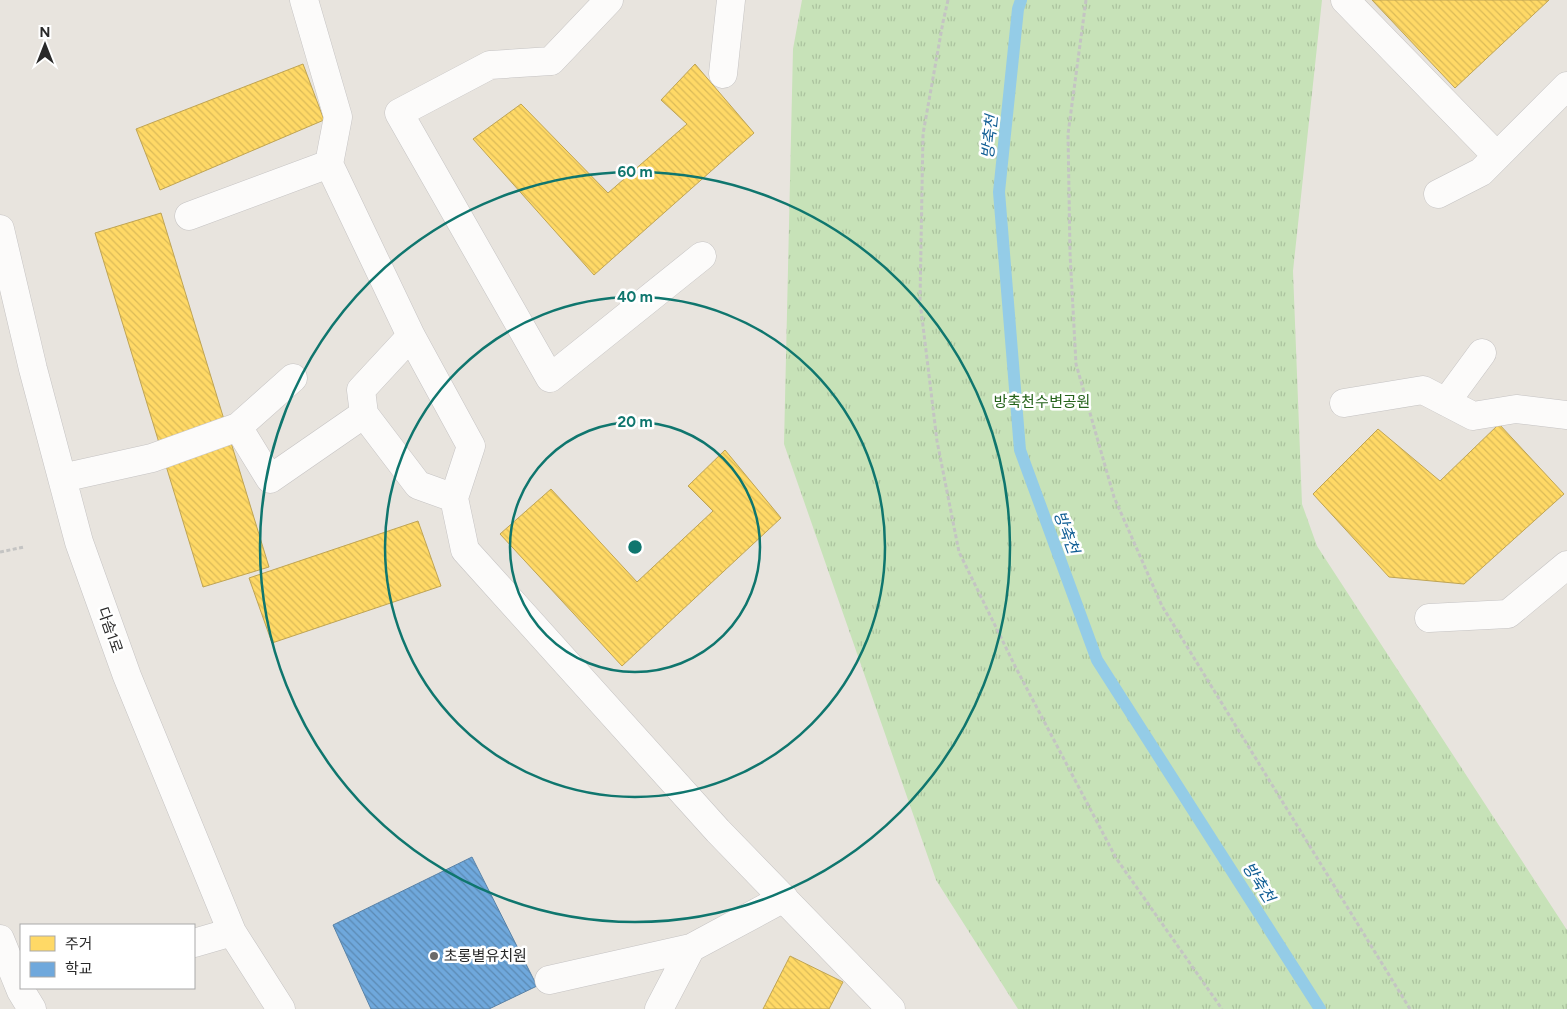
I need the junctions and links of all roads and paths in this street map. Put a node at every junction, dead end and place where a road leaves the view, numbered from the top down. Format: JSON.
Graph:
{"nodes":[{"id":1,"x":304,"y":0,"type":"edge"},
{"id":2,"x":609,"y":0,"type":"edge"},
{"id":3,"x":731,"y":0,"type":"edge"},
{"id":4,"x":948,"y":0,"type":"edge"},
{"id":5,"x":1086,"y":0,"type":"edge"},
{"id":6,"x":1345,"y":0,"type":"edge"},
{"id":7,"x":723,"y":74,"type":"dead end"},
{"id":8,"x":1567,"y":86,"type":"edge"},
{"id":9,"x":1497,"y":156,"type":"junction"},
{"id":10,"x":329,"y":164,"type":"junction"},
{"id":11,"x":1438,"y":194,"type":"dead end"},
{"id":12,"x":189,"y":216,"type":"dead end"},
{"id":13,"x":0,"y":229,"type":"edge"},
{"id":14,"x":702,"y":256,"type":"dead end"},
{"id":15,"x":411,"y":336,"type":"junction"},
{"id":16,"x":1482,"y":353,"type":"dead end"},
{"id":17,"x":293,"y":378,"type":"dead end"},
{"id":18,"x":1446,"y":402,"type":"junction"},
{"id":19,"x":1344,"y":403,"type":"dead end"},
{"id":20,"x":364,"y":414,"type":"junction"},
{"id":21,"x":1567,"y":415,"type":"edge"},
{"id":22,"x":238,"y":427,"type":"junction"},
{"id":23,"x":62,"y":478,"type":"junction"},
{"id":24,"x":454,"y":498,"type":"junction"},
{"id":25,"x":24,"y":547,"type":"dead end"},
{"id":26,"x":0,"y":552,"type":"edge"},
{"id":27,"x":1567,"y":565,"type":"edge"},
{"id":28,"x":1429,"y":618,"type":"dead end"},
{"id":29,"x":784,"y":898,"type":"junction"},
{"id":30,"x":232,"y":932,"type":"junction"},
{"id":31,"x":0,"y":938,"type":"edge"},
{"id":32,"x":195,"y":943,"type":"edge"},
{"id":33,"x":691,"y":948,"type":"junction"},
{"id":34,"x":549,"y":980,"type":"dead end"},
{"id":35,"x":22,"y":996,"type":"edge"},
{"id":36,"x":877,"y":1003,"type":"edge"},
{"id":37,"x":281,"y":1009,"type":"edge"},
{"id":38,"x":659,"y":1009,"type":"edge"},
{"id":39,"x":1222,"y":1009,"type":"edge"},
{"id":40,"x":1410,"y":1009,"type":"edge"}],
"edges":[{"from":1,"to":10,"type":"street"},
{"from":2,"to":14,"type":"street"},
{"from":3,"to":7,"type":"street"},
{"from":4,"to":39,"type":"path"},
{"from":5,"to":40,"type":"path"},
{"from":6,"to":9,"type":"street"},
{"from":8,"to":9,"type":"street"},
{"from":9,"to":11,"type":"street"},
{"from":10,"to":12,"type":"street"},
{"from":10,"to":15,"type":"street"},
{"from":13,"to":23,"type":"street","name":"다솜1로"},
{"from":15,"to":20,"type":"street"},
{"from":15,"to":24,"type":"street"},
{"from":16,"to":18,"type":"street"},
{"from":17,"to":22,"type":"street"},
{"from":18,"to":19,"type":"street"},
{"from":18,"to":21,"type":"street"},
{"from":20,"to":22,"type":"street"},
{"from":20,"to":24,"type":"street"},
{"from":22,"to":23,"type":"street"},
{"from":23,"to":30,"type":"street","name":"다솜1로"},
{"from":24,"to":29,"type":"street"},
{"from":25,"to":26,"type":"path"},
{"from":27,"to":28,"type":"street"},
{"from":29,"to":33,"type":"street"},
{"from":29,"to":36,"type":"street"},
{"from":30,"to":32,"type":"street"},
{"from":30,"to":37,"type":"street","name":"다솜1로"},
{"from":31,"to":35,"type":"street"},
{"from":33,"to":34,"type":"street"},
{"from":33,"to":38,"type":"street"}]}
